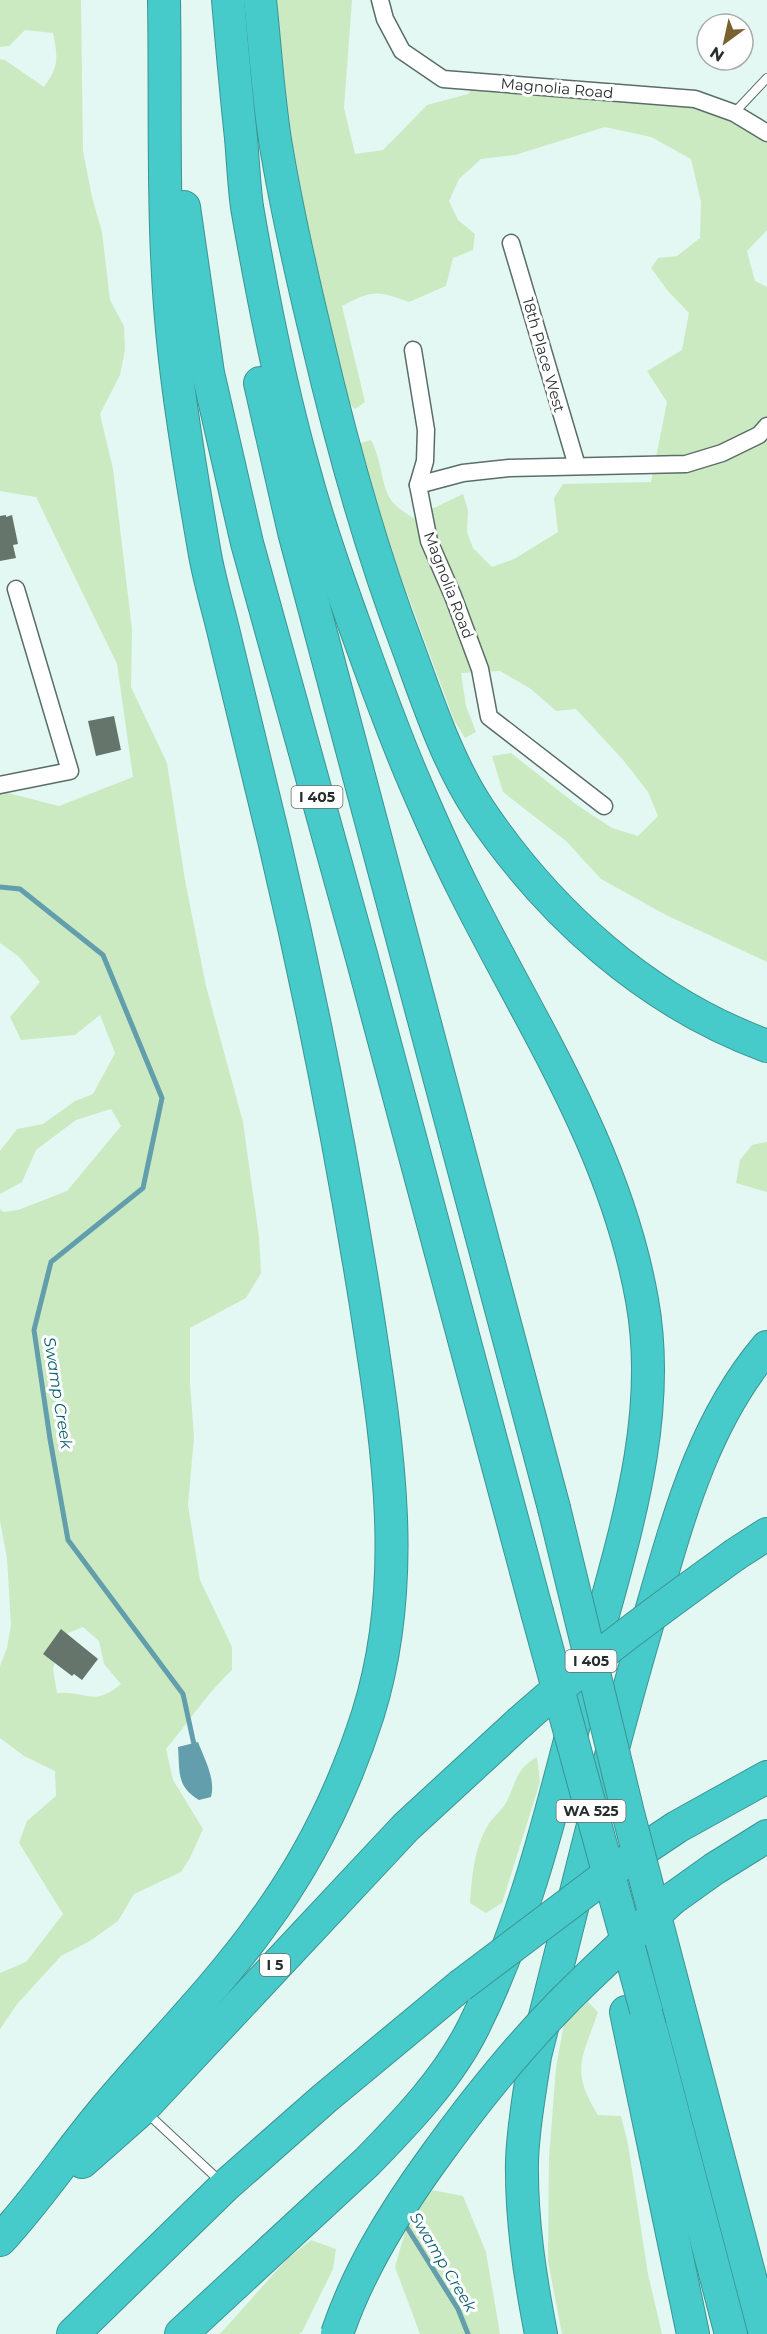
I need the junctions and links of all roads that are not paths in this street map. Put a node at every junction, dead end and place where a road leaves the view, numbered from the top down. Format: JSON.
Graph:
{"nodes":[{"id":1,"x":220,"y":0,"type":"edge"},
{"id":2,"x":228,"y":0,"type":"edge"},
{"id":3,"x":260,"y":0,"type":"edge"},
{"id":4,"x":380,"y":0,"type":"edge"},
{"id":5,"x":164,"y":9,"type":"edge"},
{"id":6,"x":767,"y":78,"type":"edge"},
{"id":7,"x":734,"y":112,"type":"junction"},
{"id":8,"x":766,"y":131,"type":"edge"},
{"id":9,"x":512,"y":243,"type":"dead end"},
{"id":10,"x":413,"y":350,"type":"dead end"},
{"id":11,"x":766,"y":430,"type":"edge"},
{"id":12,"x":577,"y":466,"type":"junction"},
{"id":13,"x":418,"y":485,"type":"junction"},
{"id":14,"x":16,"y":589,"type":"dead end"},
{"id":15,"x":0,"y":785,"type":"edge"},
{"id":16,"x":604,"y":806,"type":"dead end"},
{"id":17,"x":767,"y":1046,"type":"edge"},
{"id":18,"x":767,"y":1347,"type":"edge"},
{"id":19,"x":767,"y":1534,"type":"edge"},
{"id":20,"x":767,"y":1777,"type":"edge"},
{"id":21,"x":628,"y":1813,"type":"joint"},
{"id":22,"x":767,"y":1836,"type":"edge"},
{"id":23,"x":636,"y":2011,"type":"junction"},
{"id":24,"x":142,"y":2109,"type":"junction"},
{"id":25,"x":225,"y":2186,"type":"junction"},
{"id":26,"x":31,"y":2206,"type":"junction"},
{"id":27,"x":0,"y":2240,"type":"edge"},
{"id":28,"x":73,"y":2334,"type":"edge"},
{"id":29,"x":181,"y":2334,"type":"edge"},
{"id":30,"x":337,"y":2334,"type":"edge"},
{"id":31,"x":541,"y":2334,"type":"edge"},
{"id":32,"x":693,"y":2334,"type":"edge"},
{"id":33,"x":731,"y":2334,"type":"edge"},
{"id":34,"x":765,"y":2334,"type":"edge"}],
"edges":[{"from":1,"to":21,"type":"highway","number":"I 405","bridge":true},
{"from":2,"to":29,"type":"highway"},
{"from":3,"to":17,"type":"highway"},
{"from":4,"to":7,"type":"street","name":"Magnolia Road"},
{"from":5,"to":23,"type":"highway","number":"I 405","bridge":true},
{"from":5,"to":26,"type":"highway"},
{"from":6,"to":7,"type":"lane"},
{"from":7,"to":8,"type":"street","name":"Magnolia Road"},
{"from":9,"to":12,"type":"street","name":"18th Place West"},
{"from":10,"to":13,"type":"street"},
{"from":11,"to":12,"type":"street"},
{"from":12,"to":13,"type":"street"},
{"from":13,"to":16,"type":"street","name":"Magnolia Road"},
{"from":14,"to":15,"type":"street"},
{"from":18,"to":31,"type":"highway"},
{"from":19,"to":24,"type":"highway","number":"I 5","bridge":true},
{"from":20,"to":25,"type":"highway","bridge":true},
{"from":21,"to":34,"type":"highway","number":"WA 525","bridge":true},
{"from":22,"to":30,"type":"highway","bridge":true},
{"from":23,"to":32,"type":"highway"},
{"from":23,"to":33,"type":"highway"},
{"from":24,"to":25,"type":"lane"},
{"from":24,"to":26,"type":"highway","number":"I 5"},
{"from":25,"to":28,"type":"highway"},
{"from":26,"to":27,"type":"highway","number":"I 5"}]}
